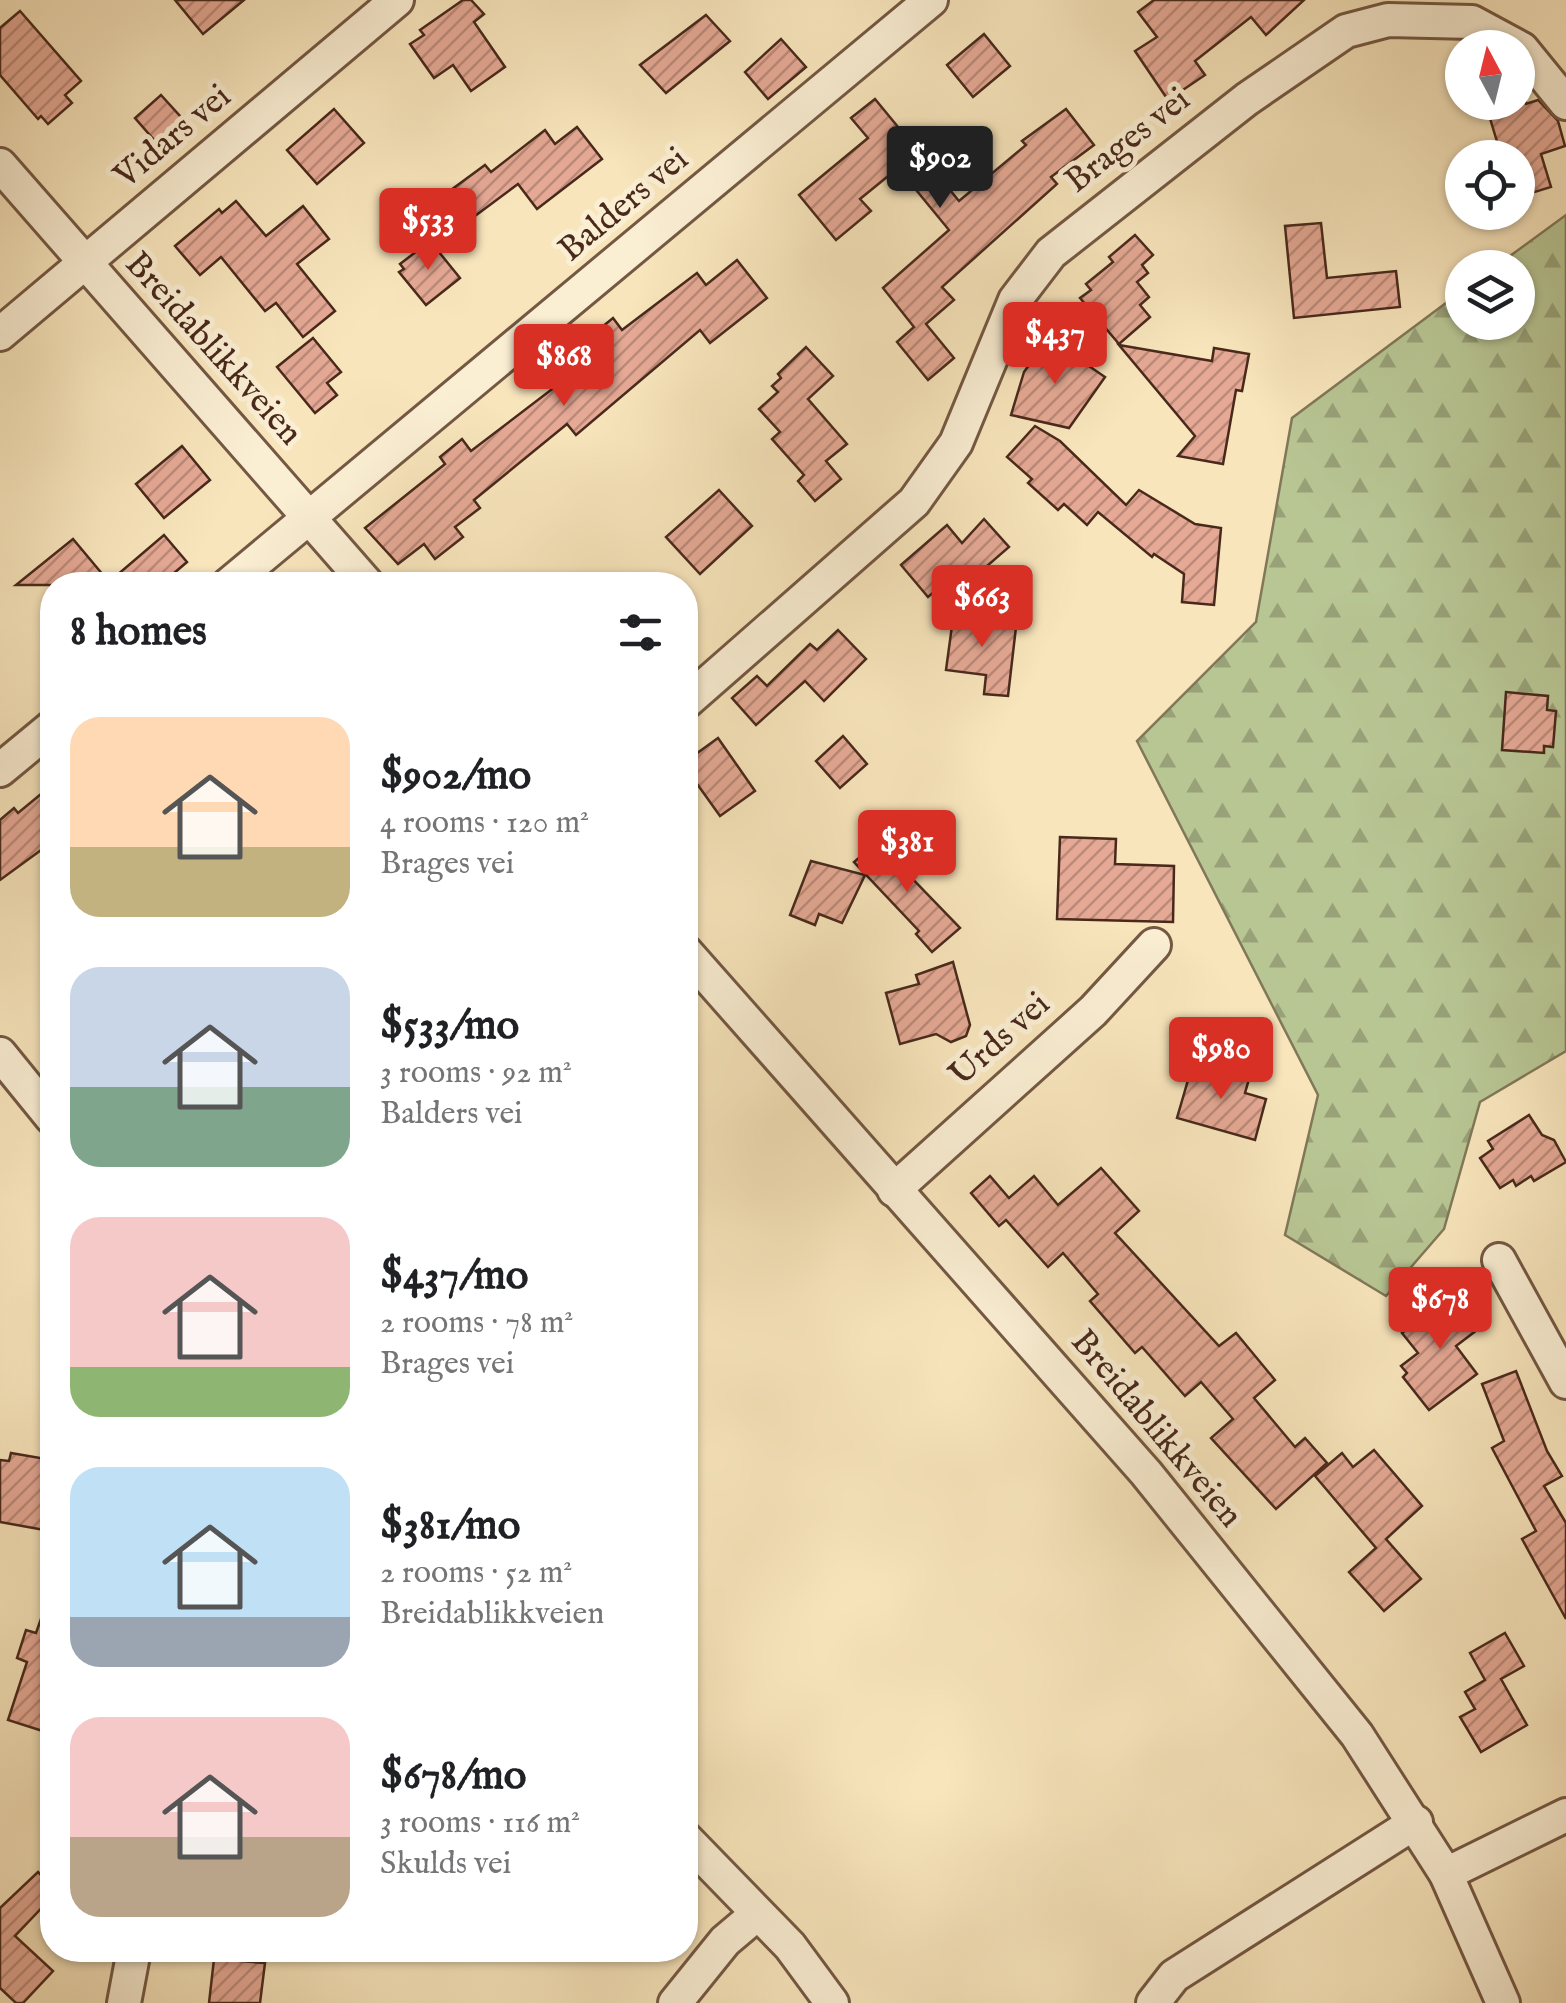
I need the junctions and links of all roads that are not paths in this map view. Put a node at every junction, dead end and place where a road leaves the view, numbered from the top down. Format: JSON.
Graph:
{"nodes":[{"id":1,"x":397,"y":0,"type":"edge"},
{"id":2,"x":931,"y":0,"type":"edge"},
{"id":3,"x":1566,"y":104,"type":"edge"},
{"id":4,"x":0,"y":165,"type":"edge"},
{"id":5,"x":83,"y":265,"type":"junction"},
{"id":6,"x":0,"y":334,"type":"edge"},
{"id":7,"x":310,"y":518,"type":"junction"},
{"id":8,"x":244,"y":572,"type":"edge"},
{"id":9,"x":357,"y":572,"type":"edge"},
{"id":10,"x":698,"y":692,"type":"edge"},
{"id":11,"x":40,"y":737,"type":"edge"},
{"id":12,"x":0,"y":770,"type":"edge"},
{"id":13,"x":1154,"y":945,"type":"dead end"},
{"id":14,"x":698,"y":966,"type":"edge"},
{"id":15,"x":0,"y":1054,"type":"edge"},
{"id":16,"x":40,"y":1103,"type":"edge"},
{"id":17,"x":894,"y":1190,"type":"junction"},
{"id":18,"x":1499,"y":1260,"type":"dead end"},
{"id":19,"x":1566,"y":1382,"type":"edge"},
{"id":20,"x":1566,"y":1816,"type":"edge"},
{"id":21,"x":1416,"y":1822,"type":"junction"},
{"id":22,"x":698,"y":1852,"type":"edge"},
{"id":23,"x":1446,"y":1874,"type":"junction"},
{"id":24,"x":757,"y":1914,"type":"junction"},
{"id":25,"x":132,"y":1962,"type":"edge"},
{"id":26,"x":124,"y":2003,"type":"edge"},
{"id":27,"x":675,"y":2003,"type":"edge"},
{"id":28,"x":832,"y":2003,"type":"edge"},
{"id":29,"x":1153,"y":2003,"type":"edge"},
{"id":30,"x":1503,"y":2003,"type":"edge"}],
"edges":[{"from":1,"to":5,"type":"street","name":"Vidars vei"},
{"from":2,"to":7,"type":"street","name":"Balders vei"},
{"from":3,"to":10,"type":"street","name":"Brages vei"},
{"from":4,"to":5,"type":"street","name":"Breidablikkveien"},
{"from":5,"to":6,"type":"street","name":"Vidars vei"},
{"from":5,"to":7,"type":"street","name":"Breidablikkveien"},
{"from":7,"to":8,"type":"street","name":"Balders vei"},
{"from":7,"to":9,"type":"street","name":"Breidablikkveien"},
{"from":11,"to":12,"type":"street"},
{"from":13,"to":17,"type":"street","name":"Urds vei"},
{"from":14,"to":17,"type":"street","name":"Breidablikkveien"},
{"from":15,"to":16,"type":"street"},
{"from":17,"to":21,"type":"street","name":"Breidablikkveien"},
{"from":18,"to":19,"type":"street"},
{"from":20,"to":23,"type":"street"},
{"from":21,"to":23,"type":"street","name":"Breidablikkveien"},
{"from":21,"to":29,"type":"street"},
{"from":22,"to":24,"type":"street"},
{"from":23,"to":30,"type":"street","name":"Breidablikkveien"},
{"from":24,"to":27,"type":"street"},
{"from":24,"to":28,"type":"street"},
{"from":25,"to":26,"type":"street"}]}
